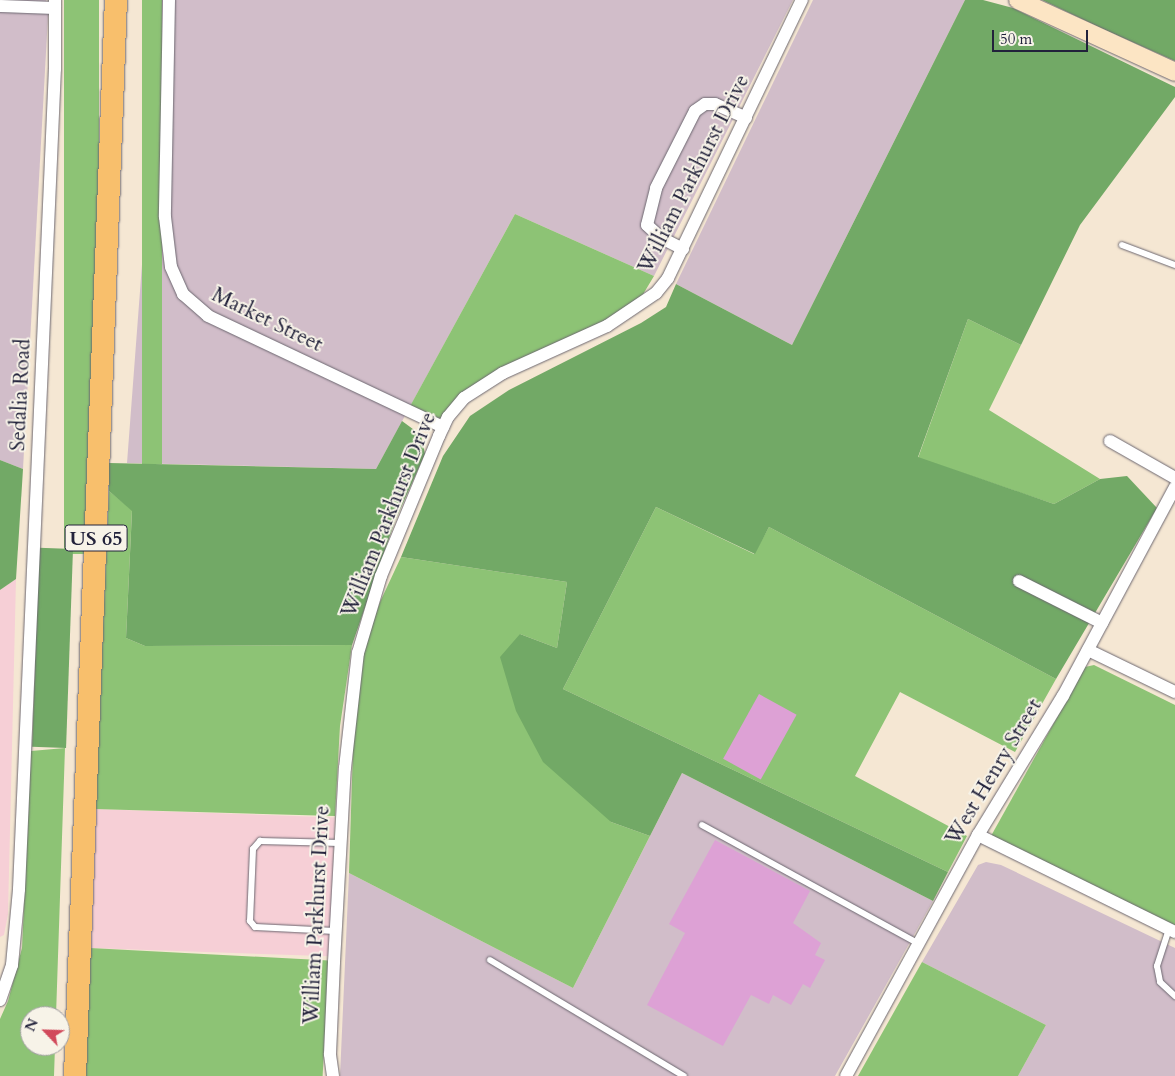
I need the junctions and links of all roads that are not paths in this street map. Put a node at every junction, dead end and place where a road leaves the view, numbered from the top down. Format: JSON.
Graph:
{"nodes":[{"id":1,"x":116,"y":0,"type":"edge"},
{"id":2,"x":169,"y":0,"type":"edge"},
{"id":3,"x":802,"y":0,"type":"edge"},
{"id":4,"x":1018,"y":0,"type":"edge"},
{"id":5,"x":55,"y":4,"type":"edge"},
{"id":6,"x":0,"y":6,"type":"edge"},
{"id":7,"x":1175,"y":72,"type":"edge"},
{"id":8,"x":746,"y":118,"type":"junction"},
{"id":9,"x":1122,"y":245,"type":"dead end"},
{"id":10,"x":683,"y":249,"type":"junction"},
{"id":11,"x":1175,"y":265,"type":"edge"},
{"id":12,"x":443,"y":427,"type":"junction"},
{"id":13,"x":1110,"y":441,"type":"dead end"},
{"id":14,"x":1175,"y":478,"type":"edge"},
{"id":15,"x":1175,"y":487,"type":"edge"},
{"id":16,"x":1019,"y":581,"type":"dead end"},
{"id":17,"x":1102,"y":623,"type":"junction"},
{"id":18,"x":1088,"y":650,"type":"junction"},
{"id":19,"x":1175,"y":692,"type":"edge"},
{"id":20,"x":702,"y":825,"type":"dead end"},
{"id":21,"x":978,"y":835,"type":"junction"},
{"id":22,"x":340,"y":843,"type":"junction"},
{"id":23,"x":1172,"y":930,"type":"edge"},
{"id":24,"x":335,"y":931,"type":"junction"},
{"id":25,"x":918,"y":944,"type":"junction"},
{"id":26,"x":490,"y":960,"type":"dead end"},
{"id":27,"x":6,"y":962,"type":"edge"},
{"id":28,"x":1175,"y":996,"type":"edge"},
{"id":29,"x":0,"y":1000,"type":"edge"},
{"id":30,"x":76,"y":1076,"type":"edge"},
{"id":31,"x":333,"y":1076,"type":"edge"},
{"id":32,"x":684,"y":1076,"type":"edge"},
{"id":33,"x":846,"y":1076,"type":"edge"}],
"edges":[{"from":1,"to":30,"type":"highway","number":"US 65"},
{"from":2,"to":12,"type":"street","name":"Market Street"},
{"from":3,"to":8,"type":"street","name":"William Parkhurst Drive"},
{"from":4,"to":7,"type":"street"},
{"from":5,"to":6,"type":"street"},
{"from":5,"to":27,"type":"street","name":"Sedalia Road"},
{"from":8,"to":10,"type":"street","name":"William Parkhurst Drive"},
{"from":8,"to":10,"type":"street"},
{"from":9,"to":11,"type":"lane"},
{"from":10,"to":12,"type":"street","name":"William Parkhurst Drive"},
{"from":12,"to":22,"type":"street","name":"William Parkhurst Drive"},
{"from":13,"to":14,"type":"street"},
{"from":15,"to":17,"type":"street","name":"West Henry Street"},
{"from":16,"to":17,"type":"street"},
{"from":17,"to":18,"type":"street","name":"West Henry Street"},
{"from":18,"to":19,"type":"street"},
{"from":18,"to":21,"type":"street","name":"West Henry Street"},
{"from":20,"to":25,"type":"lane"},
{"from":21,"to":23,"type":"street"},
{"from":21,"to":25,"type":"street","name":"West Henry Street"},
{"from":22,"to":24,"type":"street","name":"William Parkhurst Drive"},
{"from":22,"to":24,"type":"lane"},
{"from":23,"to":28,"type":"lane"},
{"from":24,"to":31,"type":"street","name":"William Parkhurst Drive"},
{"from":25,"to":33,"type":"street","name":"West Henry Street"},
{"from":26,"to":32,"type":"lane"},
{"from":27,"to":29,"type":"street","name":"Sedalia Road"}]}
